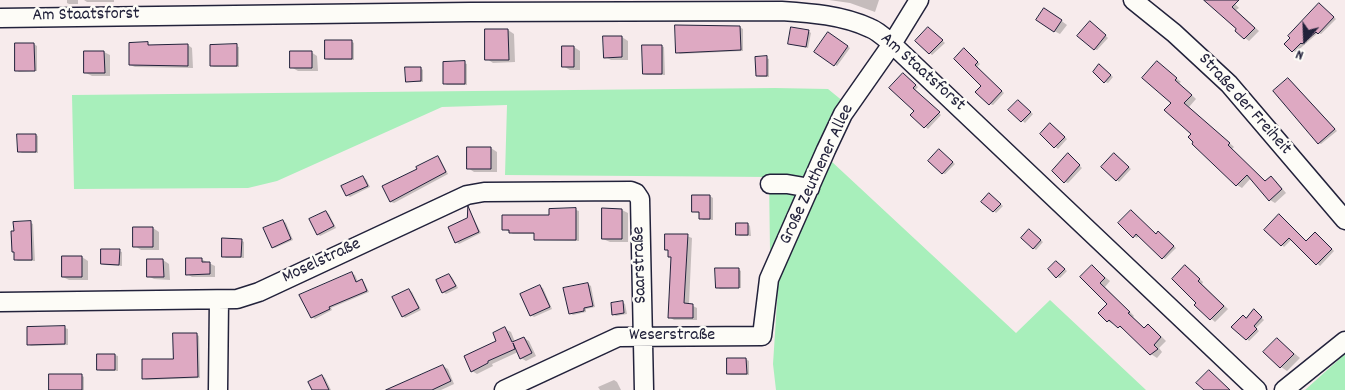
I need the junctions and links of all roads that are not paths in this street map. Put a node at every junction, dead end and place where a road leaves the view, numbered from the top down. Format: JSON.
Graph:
{"nodes":[{"id":1,"x":919,"y":0,"type":"edge"},
{"id":2,"x":1133,"y":0,"type":"edge"},
{"id":3,"x":528,"y":6,"type":"edge"},
{"id":4,"x":154,"y":8,"type":"edge"},
{"id":5,"x":0,"y":18,"type":"edge"},
{"id":6,"x":892,"y":44,"type":"junction"},
{"id":7,"x":770,"y":184,"type":"dead end"},
{"id":8,"x":810,"y":188,"type":"junction"},
{"id":9,"x":636,"y":193,"type":"joint"},
{"id":10,"x":1345,"y":220,"type":"edge"},
{"id":11,"x":219,"y":300,"type":"junction"},
{"id":12,"x":0,"y":302,"type":"edge"},
{"id":13,"x":762,"y":336,"type":"joint"},
{"id":14,"x":643,"y":337,"type":"junction"},
{"id":15,"x":1345,"y":341,"type":"edge"},
{"id":16,"x":218,"y":390,"type":"edge"},
{"id":17,"x":504,"y":390,"type":"edge"},
{"id":18,"x":644,"y":390,"type":"edge"},
{"id":19,"x":1257,"y":390,"type":"edge"},
{"id":20,"x":1284,"y":390,"type":"edge"}],
"edges":[{"from":1,"to":6,"type":"street","name":"Große Zeuthener Allee"},
{"from":2,"to":10,"type":"street","name":"Straße der Freiheit"},
{"from":3,"to":4,"type":"street","name":"Am Staatsforst"},
{"from":3,"to":6,"type":"street","name":"Am Staatsforst"},
{"from":4,"to":5,"type":"street","name":"Am Staatsforst"},
{"from":6,"to":8,"type":"street","name":"Große Zeuthener Allee"},
{"from":6,"to":19,"type":"street","name":"Am Staatsforst"},
{"from":7,"to":8,"type":"street"},
{"from":8,"to":13,"type":"street","name":"Große Zeuthener Allee"},
{"from":9,"to":11,"type":"street","name":"Moselstraße"},
{"from":9,"to":14,"type":"street","name":"Saarstraße"},
{"from":11,"to":12,"type":"street","name":"Moselstraße"},
{"from":11,"to":16,"type":"street"},
{"from":13,"to":14,"type":"street","name":"Weserstraße"},
{"from":14,"to":17,"type":"street","name":"Weserstraße"},
{"from":14,"to":18,"type":"street","name":"Saarstraße"},
{"from":15,"to":20,"type":"street"}]}
